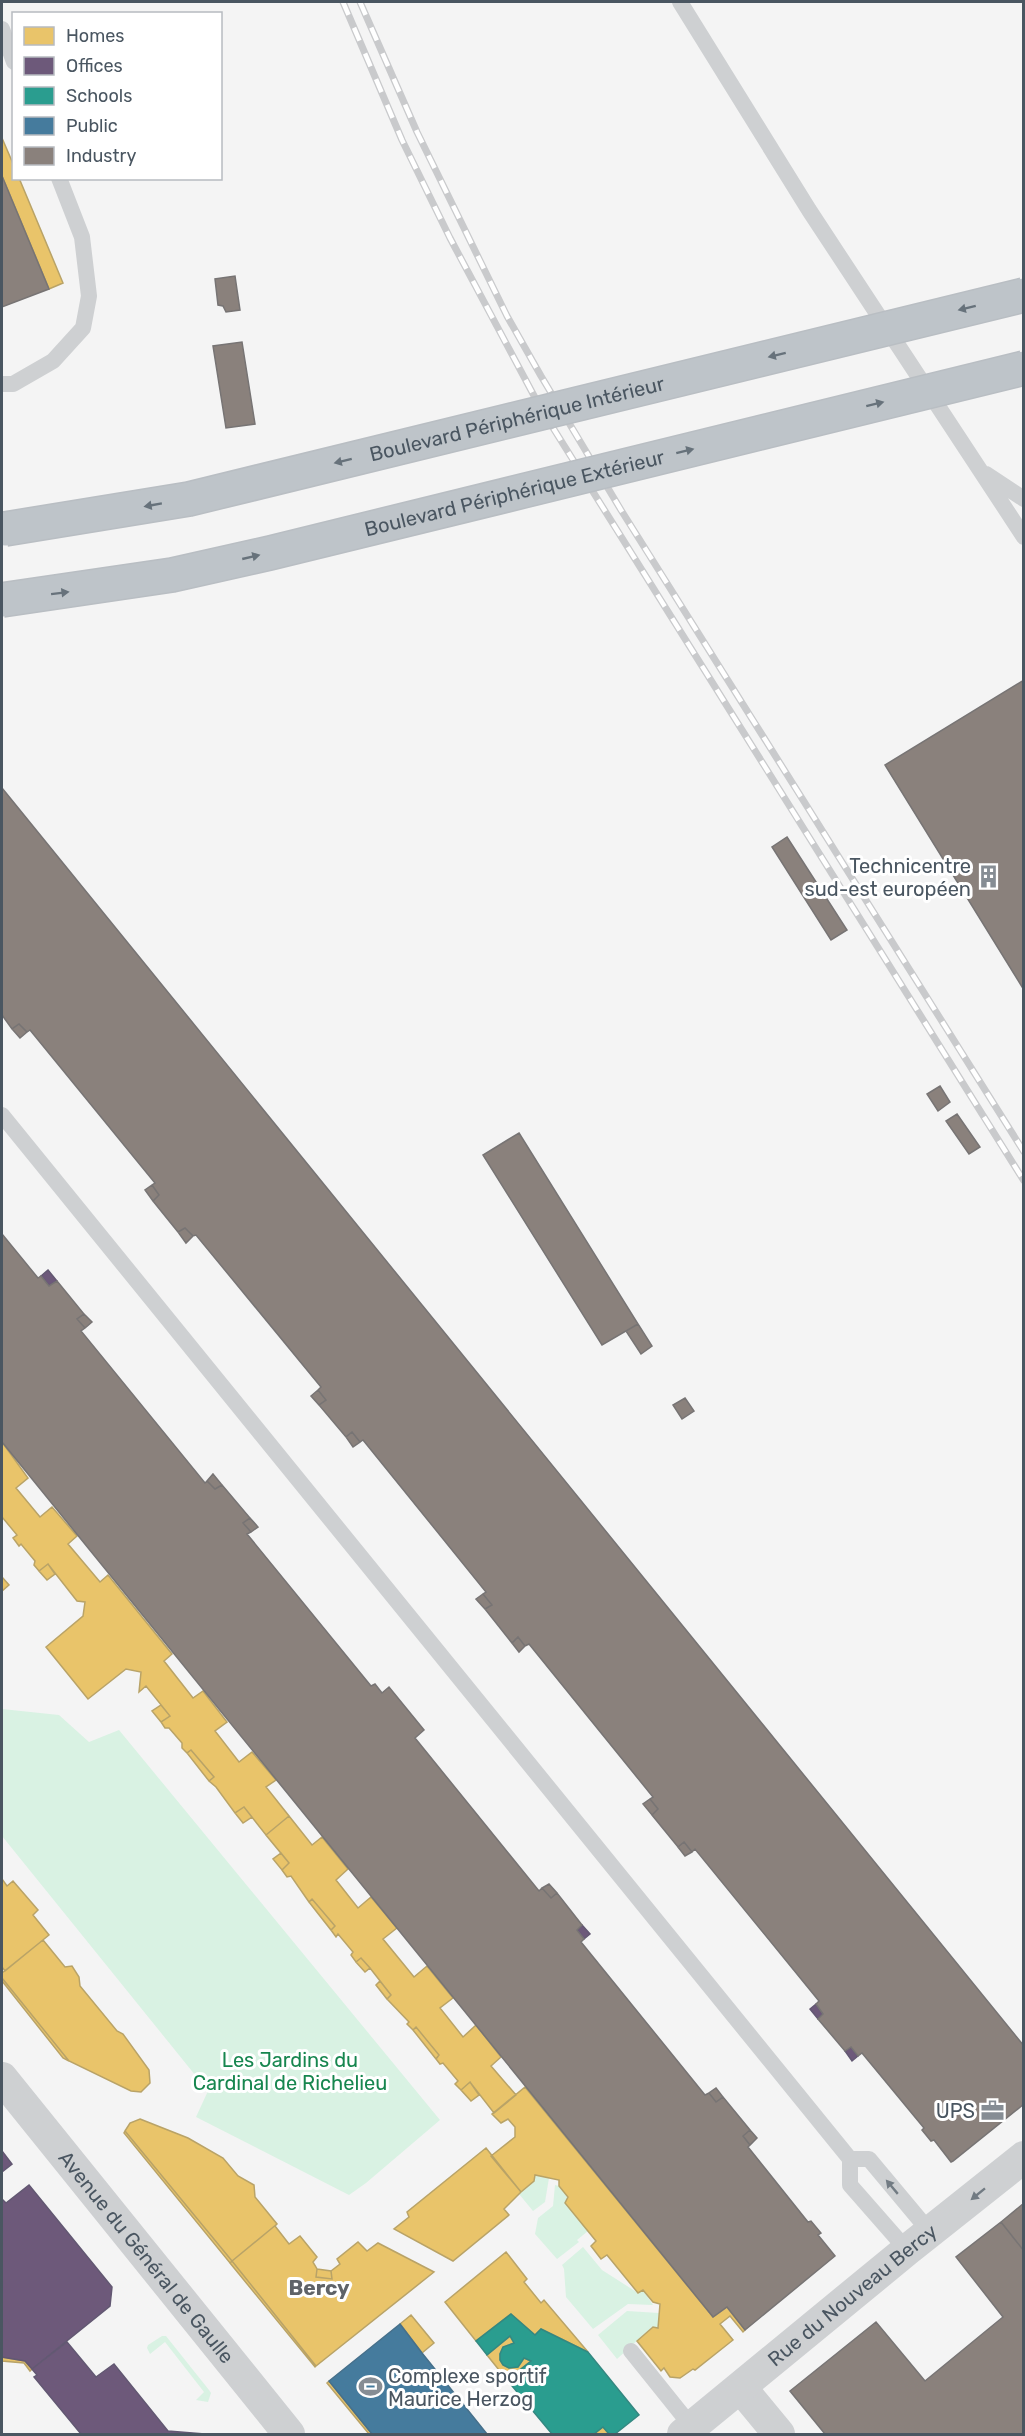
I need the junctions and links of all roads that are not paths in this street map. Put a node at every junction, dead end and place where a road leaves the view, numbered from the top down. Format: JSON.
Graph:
{"nodes":[{"id":1,"x":680,"y":2,"type":"edge"},
{"id":2,"x":2,"y":30,"type":"edge"},
{"id":3,"x":12,"y":57,"type":"edge"},
{"id":4,"x":60,"y":180,"type":"edge"},
{"id":5,"x":1023,"y":294,"type":"edge"},
{"id":6,"x":1023,"y":368,"type":"edge"},
{"id":7,"x":2,"y":384,"type":"edge"},
{"id":8,"x":980,"y":470,"type":"junction"},
{"id":9,"x":1023,"y":499,"type":"edge"},
{"id":10,"x":5,"y":529,"type":"dead end"},
{"id":11,"x":1023,"y":537,"type":"edge"},
{"id":12,"x":2,"y":600,"type":"edge"},
{"id":13,"x":2,"y":1115,"type":"edge"},
{"id":14,"x":2,"y":2078,"type":"edge"},
{"id":15,"x":1023,"y":2157,"type":"edge"},
{"id":16,"x":850,"y":2159,"type":"junction"},
{"id":17,"x":919,"y":2241,"type":"junction"},
{"id":18,"x":631,"y":2351,"type":"dead end"},
{"id":19,"x":741,"y":2388,"type":"junction"},
{"id":20,"x":688,"y":2431,"type":"edge"},
{"id":21,"x":289,"y":2434,"type":"edge"},
{"id":22,"x":779,"y":2434,"type":"edge"}],
"edges":[{"from":1,"to":8,"type":"lane"},
{"from":2,"to":3,"type":"lane"},
{"from":4,"to":7,"type":"lane"},
{"from":5,"to":10,"type":"highway","name":"Boulevard Périphérique Intérieur","one_way":true,"bridge":true},
{"from":12,"to":6,"type":"highway","name":"Boulevard Périphérique Extérieur","one_way":true,"bridge":true},
{"from":8,"to":9,"type":"lane"},
{"from":8,"to":11,"type":"lane"},
{"from":13,"to":16,"type":"lane"},
{"from":14,"to":21,"type":"street","name":"Avenue du Général de Gaulle"},
{"from":15,"to":17,"type":"street","name":"Rue du Nouveau Bercy","one_way":true},
{"from":17,"to":16,"type":"lane","one_way":true},
{"from":16,"to":17,"type":"lane"},
{"from":17,"to":19,"type":"street","name":"Rue du Nouveau Bercy"},
{"from":18,"to":20,"type":"lane"},
{"from":19,"to":20,"type":"street","name":"Rue du Nouveau Bercy"},
{"from":19,"to":22,"type":"street"}]}
